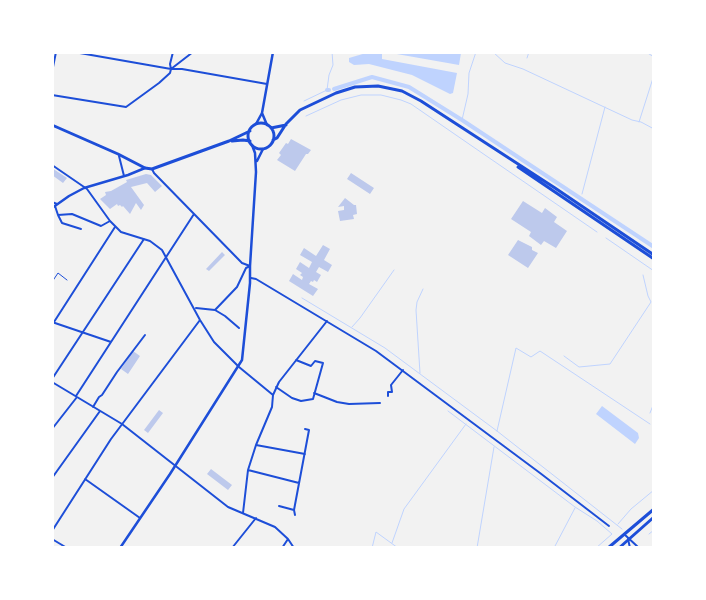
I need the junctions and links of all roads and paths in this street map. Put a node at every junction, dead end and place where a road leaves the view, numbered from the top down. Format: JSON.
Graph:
{"nodes":[{"id":1,"x":56,"y":52,"type":"edge"},
{"id":2,"x":74,"y":52,"type":"edge"},
{"id":3,"x":173,"y":52,"type":"edge"},
{"id":4,"x":193,"y":52,"type":"edge"},
{"id":5,"x":273,"y":52,"type":"edge"},
{"id":6,"x":171,"y":69,"type":"junction"},
{"id":7,"x":52,"y":72,"type":"edge"},
{"id":8,"x":267,"y":84,"type":"junction"},
{"id":9,"x":52,"y":94,"type":"edge"},
{"id":10,"x":262,"y":113,"type":"junction"},
{"id":11,"x":52,"y":124,"type":"edge"},
{"id":12,"x":256,"y":124,"type":"junction"},
{"id":13,"x":286,"y":124,"type":"junction"},
{"id":14,"x":267,"y":125,"type":"junction"},
{"id":15,"x":271,"y":128,"type":"junction"},
{"id":16,"x":250,"y":131,"type":"junction"},
{"id":17,"x":273,"y":140,"type":"junction"},
{"id":18,"x":229,"y":141,"type":"junction"},
{"id":19,"x":251,"y":143,"type":"junction"},
{"id":20,"x":263,"y":148,"type":"junction"},
{"id":21,"x":118,"y":154,"type":"junction"},
{"id":22,"x":52,"y":165,"type":"edge"},
{"id":23,"x":145,"y":168,"type":"junction"},
{"id":24,"x":152,"y":169,"type":"junction"},
{"id":25,"x":256,"y":172,"type":"junction"},
{"id":26,"x":124,"y":177,"type":"junction"},
{"id":27,"x":84,"y":188,"type":"junction"},
{"id":28,"x":52,"y":202,"type":"edge"},
{"id":29,"x":55,"y":206,"type":"edge"},
{"id":30,"x":194,"y":214,"type":"junction"},
{"id":31,"x":58,"y":215,"type":"junction"},
{"id":32,"x":110,"y":221,"type":"junction"},
{"id":33,"x":115,"y":227,"type":"junction"},
{"id":34,"x":80,"y":229,"type":"dead end"},
{"id":35,"x":144,"y":239,"type":"junction"},
{"id":36,"x":167,"y":256,"type":"junction"},
{"id":37,"x":654,"y":257,"type":"edge"},
{"id":38,"x":250,"y":266,"type":"junction"},
{"id":39,"x":251,"y":278,"type":"junction"},
{"id":40,"x":67,"y":280,"type":"dead end"},
{"id":41,"x":52,"y":282,"type":"edge"},
{"id":42,"x":194,"y":308,"type":"junction"},
{"id":43,"x":215,"y":310,"type":"junction"},
{"id":44,"x":200,"y":320,"type":"junction"},
{"id":45,"x":327,"y":321,"type":"junction"},
{"id":46,"x":53,"y":322,"type":"edge"},
{"id":47,"x":239,"y":328,"type":"dead end"},
{"id":48,"x":83,"y":333,"type":"junction"},
{"id":49,"x":145,"y":334,"type":"dead end"},
{"id":50,"x":111,"y":342,"type":"junction"},
{"id":51,"x":296,"y":360,"type":"junction"},
{"id":52,"x":239,"y":367,"type":"junction"},
{"id":53,"x":403,"y":370,"type":"junction"},
{"id":54,"x":52,"y":380,"type":"edge"},
{"id":55,"x":276,"y":388,"type":"junction"},
{"id":56,"x":314,"y":394,"type":"junction"},
{"id":57,"x":273,"y":395,"type":"junction"},
{"id":58,"x":76,"y":396,"type":"junction"},
{"id":59,"x":388,"y":396,"type":"dead end"},
{"id":60,"x":380,"y":403,"type":"dead end"},
{"id":61,"x":93,"y":407,"type":"junction"},
{"id":62,"x":100,"y":411,"type":"junction"},
{"id":63,"x":122,"y":424,"type":"junction"},
{"id":64,"x":52,"y":429,"type":"edge"},
{"id":65,"x":305,"y":429,"type":"dead end"},
{"id":66,"x":256,"y":445,"type":"junction"},
{"id":67,"x":305,"y":454,"type":"junction"},
{"id":68,"x":175,"y":464,"type":"junction"},
{"id":69,"x":248,"y":470,"type":"junction"},
{"id":70,"x":52,"y":478,"type":"edge"},
{"id":71,"x":85,"y":479,"type":"junction"},
{"id":72,"x":299,"y":483,"type":"junction"},
{"id":73,"x":279,"y":506,"type":"dead end"},
{"id":74,"x":654,"y":509,"type":"edge"},
{"id":75,"x":294,"y":510,"type":"junction"},
{"id":76,"x":243,"y":513,"type":"junction"},
{"id":77,"x":295,"y":515,"type":"dead end"},
{"id":78,"x":654,"y":517,"type":"edge"},
{"id":79,"x":140,"y":518,"type":"junction"},
{"id":80,"x":256,"y":518,"type":"junction"},
{"id":81,"x":609,"y":526,"type":"dead end"},
{"id":82,"x":52,"y":531,"type":"edge"},
{"id":83,"x":624,"y":534,"type":"junction"},
{"id":84,"x":52,"y":538,"type":"edge"},
{"id":85,"x":288,"y":539,"type":"junction"},
{"id":86,"x":628,"y":539,"type":"junction"},
{"id":87,"x":67,"y":548,"type":"edge"},
{"id":88,"x":120,"y":548,"type":"edge"},
{"id":89,"x":232,"y":548,"type":"edge"},
{"id":90,"x":282,"y":548,"type":"edge"},
{"id":91,"x":294,"y":548,"type":"edge"},
{"id":92,"x":608,"y":548,"type":"edge"},
{"id":93,"x":619,"y":548,"type":"edge"},
{"id":94,"x":630,"y":548,"type":"edge"},
{"id":95,"x":639,"y":548,"type":"edge"}],
"edges":[{"from":1,"to":7,"type":"street"},
{"from":2,"to":6,"type":"street"},
{"from":3,"to":6,"type":"street"},
{"from":4,"to":6,"type":"street"},
{"from":5,"to":8,"type":"street"},
{"from":6,"to":8,"type":"street"},
{"from":6,"to":9,"type":"street"},
{"from":8,"to":10,"type":"street"},
{"from":10,"to":12,"type":"street"},
{"from":10,"to":14,"type":"street"},
{"from":11,"to":21,"type":"main road"},
{"from":12,"to":14,"type":"main road"},
{"from":12,"to":16,"type":"main road"},
{"from":13,"to":15,"type":"main road"},
{"from":13,"to":17,"type":"main road"},
{"from":13,"to":37,"type":"main road"},
{"from":14,"to":15,"type":"main road"},
{"from":15,"to":17,"type":"main road"},
{"from":16,"to":18,"type":"main road"},
{"from":16,"to":19,"type":"main road"},
{"from":17,"to":20,"type":"main road"},
{"from":18,"to":19,"type":"main road"},
{"from":18,"to":24,"type":"main road"},
{"from":19,"to":20,"type":"main road"},
{"from":19,"to":25,"type":"street"},
{"from":20,"to":25,"type":"street"},
{"from":21,"to":23,"type":"main road"},
{"from":21,"to":26,"type":"street"},
{"from":22,"to":27,"type":"street"},
{"from":23,"to":24,"type":"main road"},
{"from":23,"to":26,"type":"street"},
{"from":24,"to":30,"type":"street"},
{"from":25,"to":38,"type":"street"},
{"from":26,"to":27,"type":"street"},
{"from":27,"to":29,"type":"street"},
{"from":27,"to":32,"type":"street"},
{"from":28,"to":29,"type":"street"},
{"from":29,"to":31,"type":"street"},
{"from":30,"to":36,"type":"street"},
{"from":30,"to":38,"type":"street"},
{"from":31,"to":32,"type":"street"},
{"from":31,"to":34,"type":"street"},
{"from":32,"to":33,"type":"street"},
{"from":33,"to":35,"type":"street"},
{"from":33,"to":46,"type":"street"},
{"from":35,"to":36,"type":"street"},
{"from":35,"to":48,"type":"street"},
{"from":36,"to":42,"type":"street"},
{"from":36,"to":50,"type":"street"},
{"from":38,"to":39,"type":"street"},
{"from":38,"to":43,"type":"street"},
{"from":39,"to":45,"type":"street"},
{"from":39,"to":52,"type":"street"},
{"from":40,"to":41,"type":"lane"},
{"from":42,"to":43,"type":"street"},
{"from":42,"to":44,"type":"street"},
{"from":43,"to":47,"type":"street"},
{"from":44,"to":52,"type":"street"},
{"from":44,"to":63,"type":"street"},
{"from":45,"to":51,"type":"street"},
{"from":45,"to":53,"type":"street"},
{"from":46,"to":48,"type":"street"},
{"from":48,"to":50,"type":"street"},
{"from":48,"to":54,"type":"street"},
{"from":49,"to":61,"type":"street"},
{"from":50,"to":58,"type":"street"},
{"from":51,"to":55,"type":"street"},
{"from":51,"to":56,"type":"street"},
{"from":52,"to":57,"type":"street"},
{"from":52,"to":68,"type":"street"},
{"from":53,"to":59,"type":"street"},
{"from":53,"to":81,"type":"street"},
{"from":54,"to":58,"type":"street"},
{"from":55,"to":56,"type":"street"},
{"from":55,"to":57,"type":"street"},
{"from":56,"to":60,"type":"street"},
{"from":57,"to":66,"type":"street"},
{"from":58,"to":61,"type":"street"},
{"from":58,"to":64,"type":"street"},
{"from":61,"to":62,"type":"street"},
{"from":62,"to":63,"type":"street"},
{"from":62,"to":70,"type":"street"},
{"from":63,"to":68,"type":"street"},
{"from":63,"to":71,"type":"street"},
{"from":65,"to":67,"type":"street"},
{"from":66,"to":67,"type":"street"},
{"from":66,"to":69,"type":"street"},
{"from":67,"to":72,"type":"street"},
{"from":68,"to":76,"type":"street"},
{"from":68,"to":79,"type":"street"},
{"from":69,"to":72,"type":"street"},
{"from":69,"to":76,"type":"street"},
{"from":71,"to":79,"type":"street"},
{"from":71,"to":82,"type":"street"},
{"from":72,"to":75,"type":"street"},
{"from":73,"to":75,"type":"street"},
{"from":74,"to":83,"type":"main road"},
{"from":75,"to":77,"type":"street"},
{"from":76,"to":80,"type":"street"},
{"from":78,"to":86,"type":"main road"},
{"from":79,"to":88,"type":"street"},
{"from":80,"to":85,"type":"street"},
{"from":80,"to":89,"type":"street"},
{"from":83,"to":86,"type":"street"},
{"from":83,"to":92,"type":"main road"},
{"from":84,"to":87,"type":"street"},
{"from":85,"to":90,"type":"street"},
{"from":85,"to":91,"type":"street"},
{"from":86,"to":93,"type":"main road"},
{"from":86,"to":94,"type":"street"},
{"from":86,"to":95,"type":"street"}]}
